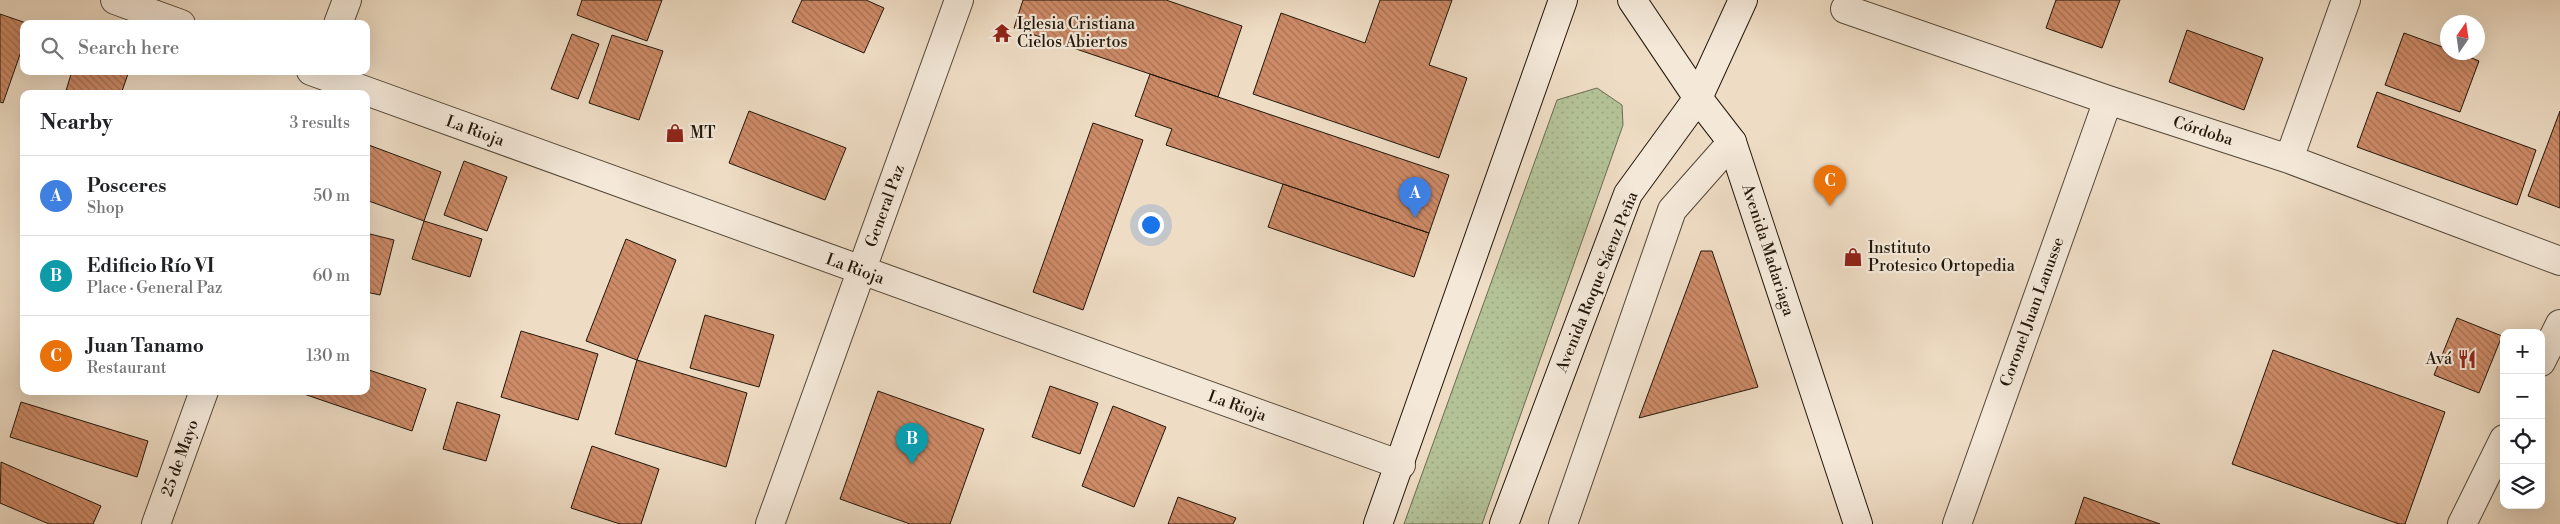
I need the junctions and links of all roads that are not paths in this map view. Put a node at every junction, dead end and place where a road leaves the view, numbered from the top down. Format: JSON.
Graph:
{"nodes":[{"id":1,"x":115,"y":0,"type":"edge"},
{"id":2,"x":347,"y":0,"type":"edge"},
{"id":3,"x":959,"y":0,"type":"edge"},
{"id":4,"x":1563,"y":0,"type":"edge"},
{"id":5,"x":1632,"y":0,"type":"edge"},
{"id":6,"x":1743,"y":0,"type":"edge"},
{"id":7,"x":2346,"y":0,"type":"edge"},
{"id":8,"x":1845,"y":9,"type":"dead end"},
{"id":9,"x":169,"y":20,"type":"edge"},
{"id":10,"x":340,"y":20,"type":"edge"},
{"id":11,"x":316,"y":78,"type":"edge"},
{"id":12,"x":350,"y":90,"type":"edge"},
{"id":13,"x":370,"y":97,"type":"edge"},
{"id":14,"x":1698,"y":98,"type":"junction"},
{"id":15,"x":2108,"y":100,"type":"junction"},
{"id":16,"x":1732,"y":142,"type":"junction"},
{"id":17,"x":2288,"y":159,"type":"junction"},
{"id":18,"x":2560,"y":261,"type":"edge"},
{"id":19,"x":861,"y":272,"type":"junction"},
{"id":20,"x":2560,"y":324,"type":"edge"},
{"id":21,"x":2545,"y":354,"type":"edge"},
{"id":22,"x":203,"y":395,"type":"edge"},
{"id":23,"x":2500,"y":447,"type":"edge"},
{"id":24,"x":1400,"y":464,"type":"junction"},
{"id":25,"x":156,"y":524,"type":"edge"},
{"id":26,"x":770,"y":524,"type":"edge"},
{"id":27,"x":1378,"y":524,"type":"edge"},
{"id":28,"x":1504,"y":524,"type":"edge"},
{"id":29,"x":1563,"y":524,"type":"edge"},
{"id":30,"x":1858,"y":524,"type":"edge"},
{"id":31,"x":1957,"y":524,"type":"edge"},
{"id":32,"x":2462,"y":524,"type":"edge"}],
"edges":[{"from":1,"to":9,"type":"street"},
{"from":2,"to":10,"type":"street"},
{"from":3,"to":19,"type":"street","name":"General Paz"},
{"from":4,"to":24,"type":"street"},
{"from":5,"to":14,"type":"street","name":"Avenida Madariaga"},
{"from":6,"to":14,"type":"street","name":"Avenida Roque Sáenz Peña"},
{"from":7,"to":17,"type":"street"},
{"from":8,"to":15,"type":"street","name":"Córdoba"},
{"from":11,"to":12,"type":"street","name":"La Rioja"},
{"from":13,"to":19,"type":"street","name":"La Rioja"},
{"from":14,"to":16,"type":"street","name":"Avenida Madariaga"},
{"from":14,"to":28,"type":"street","name":"Avenida Roque Sáenz Peña"},
{"from":15,"to":17,"type":"street","name":"Córdoba"},
{"from":15,"to":31,"type":"street","name":"Coronel Juan Lanusse"},
{"from":16,"to":29,"type":"street"},
{"from":16,"to":30,"type":"street","name":"Avenida Madariaga"},
{"from":17,"to":18,"type":"street","name":"Córdoba"},
{"from":19,"to":24,"type":"street","name":"La Rioja"},
{"from":19,"to":26,"type":"street","name":"General Paz"},
{"from":20,"to":21,"type":"street"},
{"from":22,"to":25,"type":"street","name":"25 de Mayo"},
{"from":23,"to":32,"type":"street"},
{"from":24,"to":27,"type":"street"}]}
